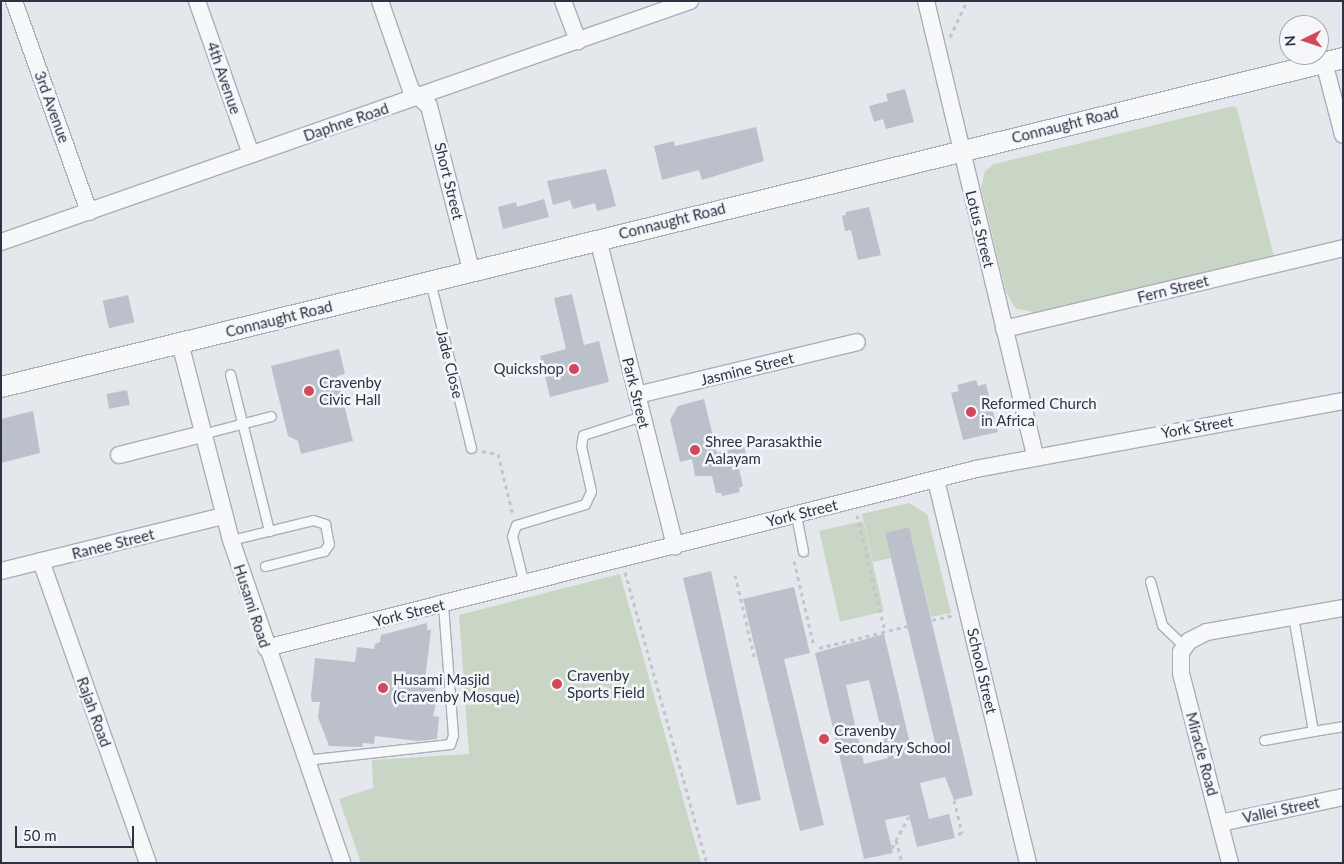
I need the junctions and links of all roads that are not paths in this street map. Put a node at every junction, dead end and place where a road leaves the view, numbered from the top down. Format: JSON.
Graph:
{"nodes":[{"id":1,"x":14,"y":1,"type":"edge"},
{"id":2,"x":197,"y":1,"type":"edge"},
{"id":3,"x":380,"y":1,"type":"edge"},
{"id":4,"x":564,"y":1,"type":"edge"},
{"id":5,"x":690,"y":1,"type":"edge"},
{"id":6,"x":926,"y":1,"type":"edge"},
{"id":7,"x":578,"y":41,"type":"junction"},
{"id":8,"x":1333,"y":60,"type":"edge"},
{"id":9,"x":418,"y":96,"type":"junction"},
{"id":10,"x":1343,"y":135,"type":"edge"},
{"id":11,"x":962,"y":150,"type":"junction"},
{"id":12,"x":251,"y":154,"type":"junction"},
{"id":13,"x":89,"y":212,"type":"junction"},
{"id":14,"x":598,"y":239,"type":"junction"},
{"id":15,"x":1,"y":242,"type":"edge"},
{"id":16,"x":1343,"y":248,"type":"edge"},
{"id":17,"x":471,"y":270,"type":"junction"},
{"id":18,"x":430,"y":281,"type":"junction"},
{"id":19,"x":1004,"y":329,"type":"junction"},
{"id":20,"x":857,"y":342,"type":"dead end"},
{"id":21,"x":180,"y":343,"type":"junction"},
{"id":22,"x":230,"y":374,"type":"dead end"},
{"id":23,"x":1,"y":388,"type":"edge"},
{"id":24,"x":637,"y":395,"type":"junction"},
{"id":25,"x":1343,"y":401,"type":"edge"},
{"id":26,"x":271,"y":416,"type":"dead end"},
{"id":27,"x":642,"y":416,"type":"junction"},
{"id":28,"x":242,"y":424,"type":"junction"},
{"id":29,"x":202,"y":434,"type":"junction"},
{"id":30,"x":470,"y":448,"type":"road end"},
{"id":31,"x":119,"y":455,"type":"dead end"},
{"id":32,"x":1035,"y":456,"type":"junction"},
{"id":33,"x":936,"y":480,"type":"junction"},
{"id":34,"x":796,"y":515,"type":"junction"},
{"id":35,"x":224,"y":516,"type":"junction"},
{"id":36,"x":269,"y":531,"type":"junction"},
{"id":37,"x":231,"y":540,"type":"junction"},
{"id":38,"x":674,"y":546,"type":"junction"},
{"id":39,"x":803,"y":551,"type":"dead end"},
{"id":40,"x":41,"y":562,"type":"junction"},
{"id":41,"x":265,"y":566,"type":"dead end"},
{"id":42,"x":1,"y":571,"type":"edge"},
{"id":43,"x":1150,"y":581,"type":"dead end"},
{"id":44,"x":524,"y":584,"type":"junction"},
{"id":45,"x":443,"y":604,"type":"junction"},
{"id":46,"x":1343,"y":608,"type":"edge"},
{"id":47,"x":1292,"y":616,"type":"junction"},
{"id":48,"x":1184,"y":646,"type":"junction"},
{"id":49,"x":266,"y":648,"type":"junction"},
{"id":50,"x":1343,"y":726,"type":"edge"},
{"id":51,"x":1313,"y":732,"type":"junction"},
{"id":52,"x":1264,"y":740,"type":"dead end"},
{"id":53,"x":305,"y":760,"type":"junction"},
{"id":54,"x":1343,"y":797,"type":"edge"},
{"id":55,"x":1220,"y":823,"type":"junction"},
{"id":56,"x":148,"y":863,"type":"edge"},
{"id":57,"x":342,"y":863,"type":"edge"},
{"id":58,"x":1028,"y":863,"type":"edge"},
{"id":59,"x":1230,"y":863,"type":"edge"}],
"edges":[{"from":1,"to":13,"type":"street","name":"3rd Avenue"},
{"from":2,"to":12,"type":"street","name":"4th Avenue"},
{"from":3,"to":9,"type":"street","name":"Short Street"},
{"from":4,"to":7,"type":"street"},
{"from":5,"to":7,"type":"street","name":"Daphne Road"},
{"from":6,"to":11,"type":"street","name":"Lotus Street"},
{"from":7,"to":9,"type":"street","name":"Daphne Road"},
{"from":8,"to":10,"type":"street"},
{"from":8,"to":11,"type":"street","name":"Connaught Road"},
{"from":9,"to":12,"type":"street","name":"Daphne Road"},
{"from":9,"to":17,"type":"street","name":"Short Street"},
{"from":11,"to":14,"type":"street","name":"Connaught Road"},
{"from":11,"to":19,"type":"street","name":"Lotus Street"},
{"from":12,"to":13,"type":"street","name":"Daphne Road"},
{"from":13,"to":15,"type":"street","name":"Daphne Road"},
{"from":14,"to":17,"type":"street","name":"Connaught Road"},
{"from":14,"to":24,"type":"street","name":"Park Street"},
{"from":16,"to":19,"type":"street","name":"Fern Street"},
{"from":17,"to":18,"type":"street","name":"Connaught Road"},
{"from":18,"to":21,"type":"street","name":"Connaught Road"},
{"from":18,"to":30,"type":"lane","name":"Jade Close"},
{"from":19,"to":32,"type":"street","name":"Lotus Street"},
{"from":20,"to":24,"type":"street","name":"Jasmine Street"},
{"from":21,"to":23,"type":"street","name":"Connaught Road"},
{"from":21,"to":29,"type":"street","name":"Husami Road"},
{"from":22,"to":28,"type":"lane"},
{"from":24,"to":27,"type":"street","name":"Park Street"},
{"from":25,"to":32,"type":"street","name":"York Street"},
{"from":26,"to":28,"type":"lane"},
{"from":27,"to":38,"type":"street","name":"Park Street"},
{"from":27,"to":44,"type":"lane"},
{"from":28,"to":29,"type":"lane"},
{"from":28,"to":36,"type":"lane"},
{"from":29,"to":31,"type":"street"},
{"from":29,"to":35,"type":"street","name":"Husami Road"},
{"from":32,"to":33,"type":"street","name":"York Street"},
{"from":33,"to":34,"type":"street","name":"York Street"},
{"from":33,"to":58,"type":"street","name":"School Street"},
{"from":34,"to":38,"type":"street","name":"York Street"},
{"from":34,"to":39,"type":"lane"},
{"from":35,"to":37,"type":"street","name":"Husami Road"},
{"from":35,"to":40,"type":"street","name":"Ranee Street"},
{"from":36,"to":37,"type":"lane"},
{"from":36,"to":41,"type":"lane"},
{"from":37,"to":49,"type":"street","name":"Husami Road"},
{"from":38,"to":44,"type":"street","name":"York Street"},
{"from":40,"to":42,"type":"street","name":"Ranee Street"},
{"from":40,"to":56,"type":"street","name":"Rajah Road"},
{"from":43,"to":48,"type":"lane"},
{"from":44,"to":45,"type":"street","name":"York Street"},
{"from":45,"to":49,"type":"street","name":"York Street"},
{"from":45,"to":53,"type":"lane"},
{"from":46,"to":47,"type":"street"},
{"from":47,"to":48,"type":"street"},
{"from":47,"to":51,"type":"lane"},
{"from":48,"to":55,"type":"street","name":"Miracle Road"},
{"from":49,"to":53,"type":"street","name":"Husami Road"},
{"from":50,"to":51,"type":"lane"},
{"from":51,"to":52,"type":"lane"},
{"from":53,"to":57,"type":"street","name":"Husami Road"},
{"from":54,"to":55,"type":"street","name":"Vallei Street"},
{"from":55,"to":59,"type":"street","name":"Miracle Road"}]}
